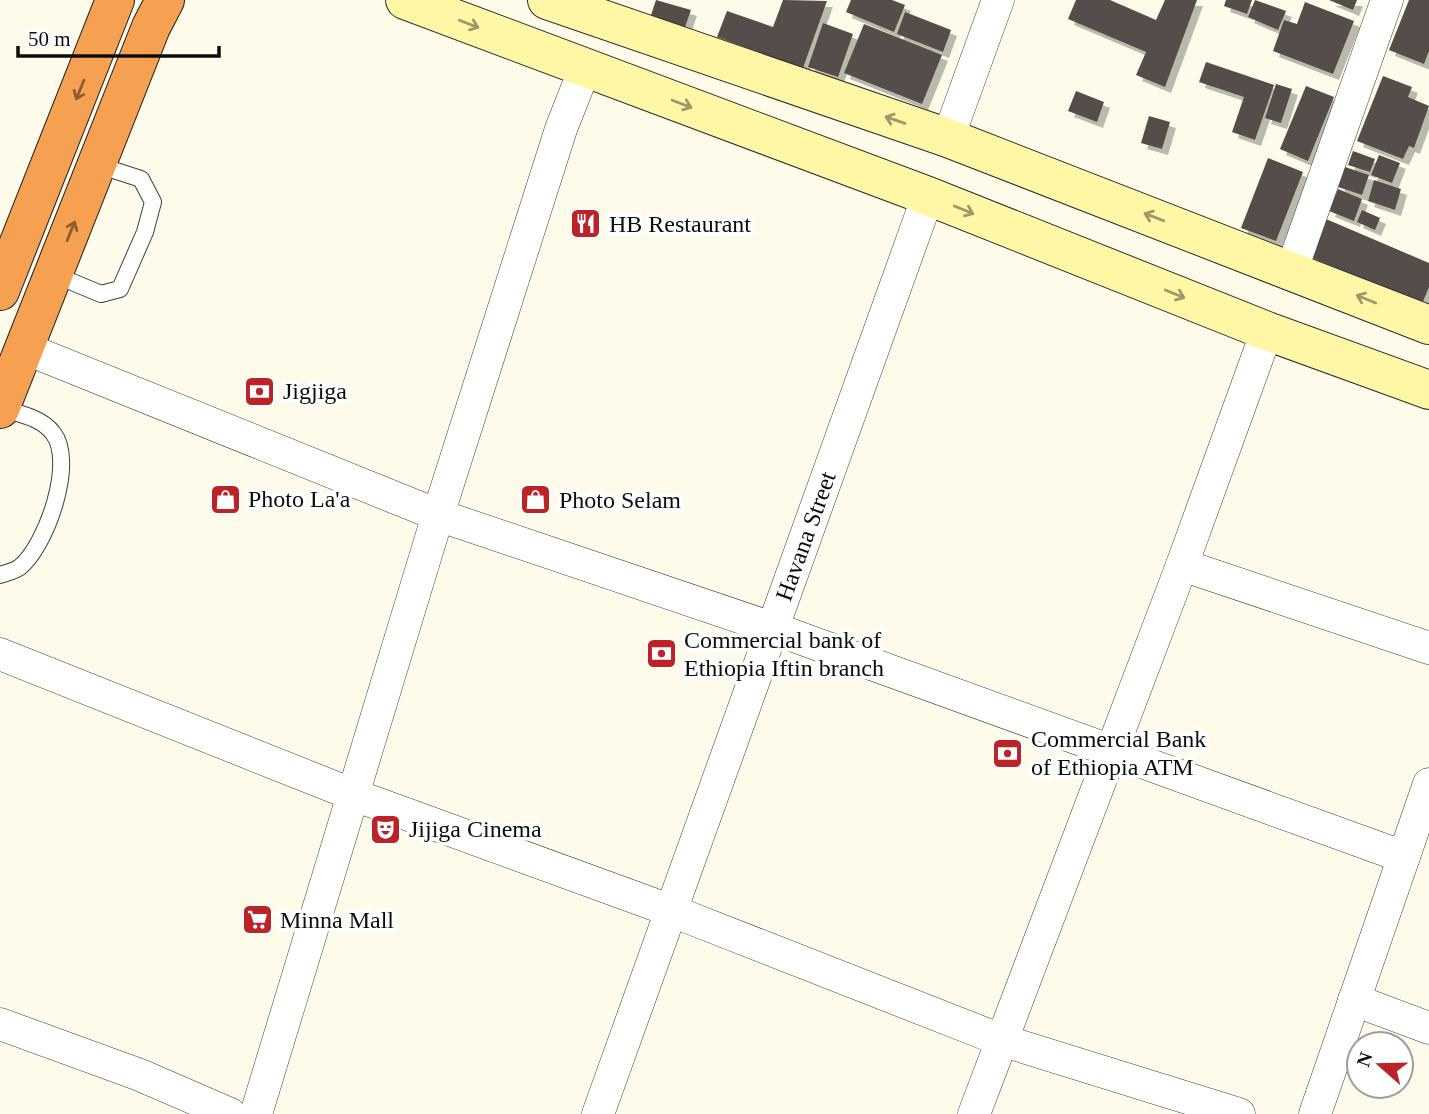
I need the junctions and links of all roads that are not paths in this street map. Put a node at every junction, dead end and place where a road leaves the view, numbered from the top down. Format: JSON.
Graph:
{"nodes":[{"id":1,"x":115,"y":0,"type":"edge"},
{"id":2,"x":165,"y":0,"type":"edge"},
{"id":3,"x":405,"y":0,"type":"edge"},
{"id":4,"x":547,"y":0,"type":"edge"},
{"id":5,"x":998,"y":0,"type":"edge"},
{"id":6,"x":1387,"y":0,"type":"edge"},
{"id":7,"x":607,"y":10,"type":"edge"},
{"id":8,"x":585,"y":68,"type":"junction"},
{"id":9,"x":948,"y":138,"type":"junction"},
{"id":10,"x":98,"y":165,"type":"junction"},
{"id":11,"x":928,"y":197,"type":"junction"},
{"id":12,"x":1292,"y":269,"type":"junction"},
{"id":13,"x":53,"y":274,"type":"junction"},
{"id":14,"x":0,"y":291,"type":"edge"},
{"id":15,"x":1429,"y":325,"type":"edge"},
{"id":16,"x":1267,"y":331,"type":"junction"},
{"id":17,"x":24,"y":348,"type":"junction"},
{"id":18,"x":1429,"y":390,"type":"edge"},
{"id":19,"x":0,"y":408,"type":"edge"},
{"id":20,"x":438,"y":515,"type":"junction"},
{"id":21,"x":1182,"y":565,"type":"junction"},
{"id":22,"x":0,"y":575,"type":"edge"},
{"id":23,"x":775,"y":629,"type":"junction"},
{"id":24,"x":1429,"y":648,"type":"edge"},
{"id":25,"x":0,"y":654,"type":"edge"},
{"id":26,"x":1112,"y":751,"type":"junction"},
{"id":27,"x":1429,"y":784,"type":"edge"},
{"id":28,"x":354,"y":795,"type":"junction"},
{"id":29,"x":1404,"y":857,"type":"junction"},
{"id":30,"x":672,"y":911,"type":"junction"},
{"id":31,"x":1354,"y":1000,"type":"junction"},
{"id":32,"x":0,"y":1024,"type":"edge"},
{"id":33,"x":1429,"y":1028,"type":"edge"},
{"id":34,"x":1001,"y":1040,"type":"junction"},
{"id":35,"x":230,"y":1114,"type":"edge"},
{"id":36,"x":256,"y":1114,"type":"edge"},
{"id":37,"x":598,"y":1114,"type":"edge"},
{"id":38,"x":974,"y":1114,"type":"edge"},
{"id":39,"x":1238,"y":1114,"type":"edge"},
{"id":40,"x":1315,"y":1114,"type":"edge"}],
"edges":[{"from":1,"to":14,"type":"highway","one_way":true},
{"from":2,"to":10,"type":"highway"},
{"from":3,"to":8,"type":"main road","one_way":true},
{"from":4,"to":7,"type":"main road"},
{"from":5,"to":9,"type":"street"},
{"from":6,"to":12,"type":"street"},
{"from":9,"to":7,"type":"main road","one_way":true},
{"from":8,"to":11,"type":"main road","one_way":true},
{"from":8,"to":20,"type":"street"},
{"from":12,"to":9,"type":"main road","one_way":true},
{"from":13,"to":10,"type":"highway","one_way":true},
{"from":10,"to":13,"type":"lane"},
{"from":11,"to":16,"type":"main road","one_way":true},
{"from":11,"to":23,"type":"street","name":"Havana Street"},
{"from":15,"to":12,"type":"main road","one_way":true},
{"from":13,"to":17,"type":"highway"},
{"from":16,"to":18,"type":"main road"},
{"from":16,"to":21,"type":"street"},
{"from":17,"to":19,"type":"highway"},
{"from":17,"to":20,"type":"street"},
{"from":19,"to":22,"type":"lane"},
{"from":20,"to":23,"type":"street"},
{"from":20,"to":28,"type":"street"},
{"from":21,"to":24,"type":"street"},
{"from":21,"to":26,"type":"street"},
{"from":23,"to":26,"type":"street"},
{"from":23,"to":30,"type":"street","name":"Havana Street"},
{"from":25,"to":28,"type":"street"},
{"from":26,"to":29,"type":"street"},
{"from":26,"to":34,"type":"street"},
{"from":27,"to":29,"type":"street"},
{"from":28,"to":30,"type":"street"},
{"from":28,"to":36,"type":"street"},
{"from":29,"to":31,"type":"street"},
{"from":30,"to":34,"type":"street"},
{"from":30,"to":37,"type":"street","name":"Havana Street"},
{"from":31,"to":33,"type":"street"},
{"from":31,"to":40,"type":"street"},
{"from":32,"to":35,"type":"street"},
{"from":34,"to":38,"type":"street"},
{"from":34,"to":39,"type":"street"}]}
